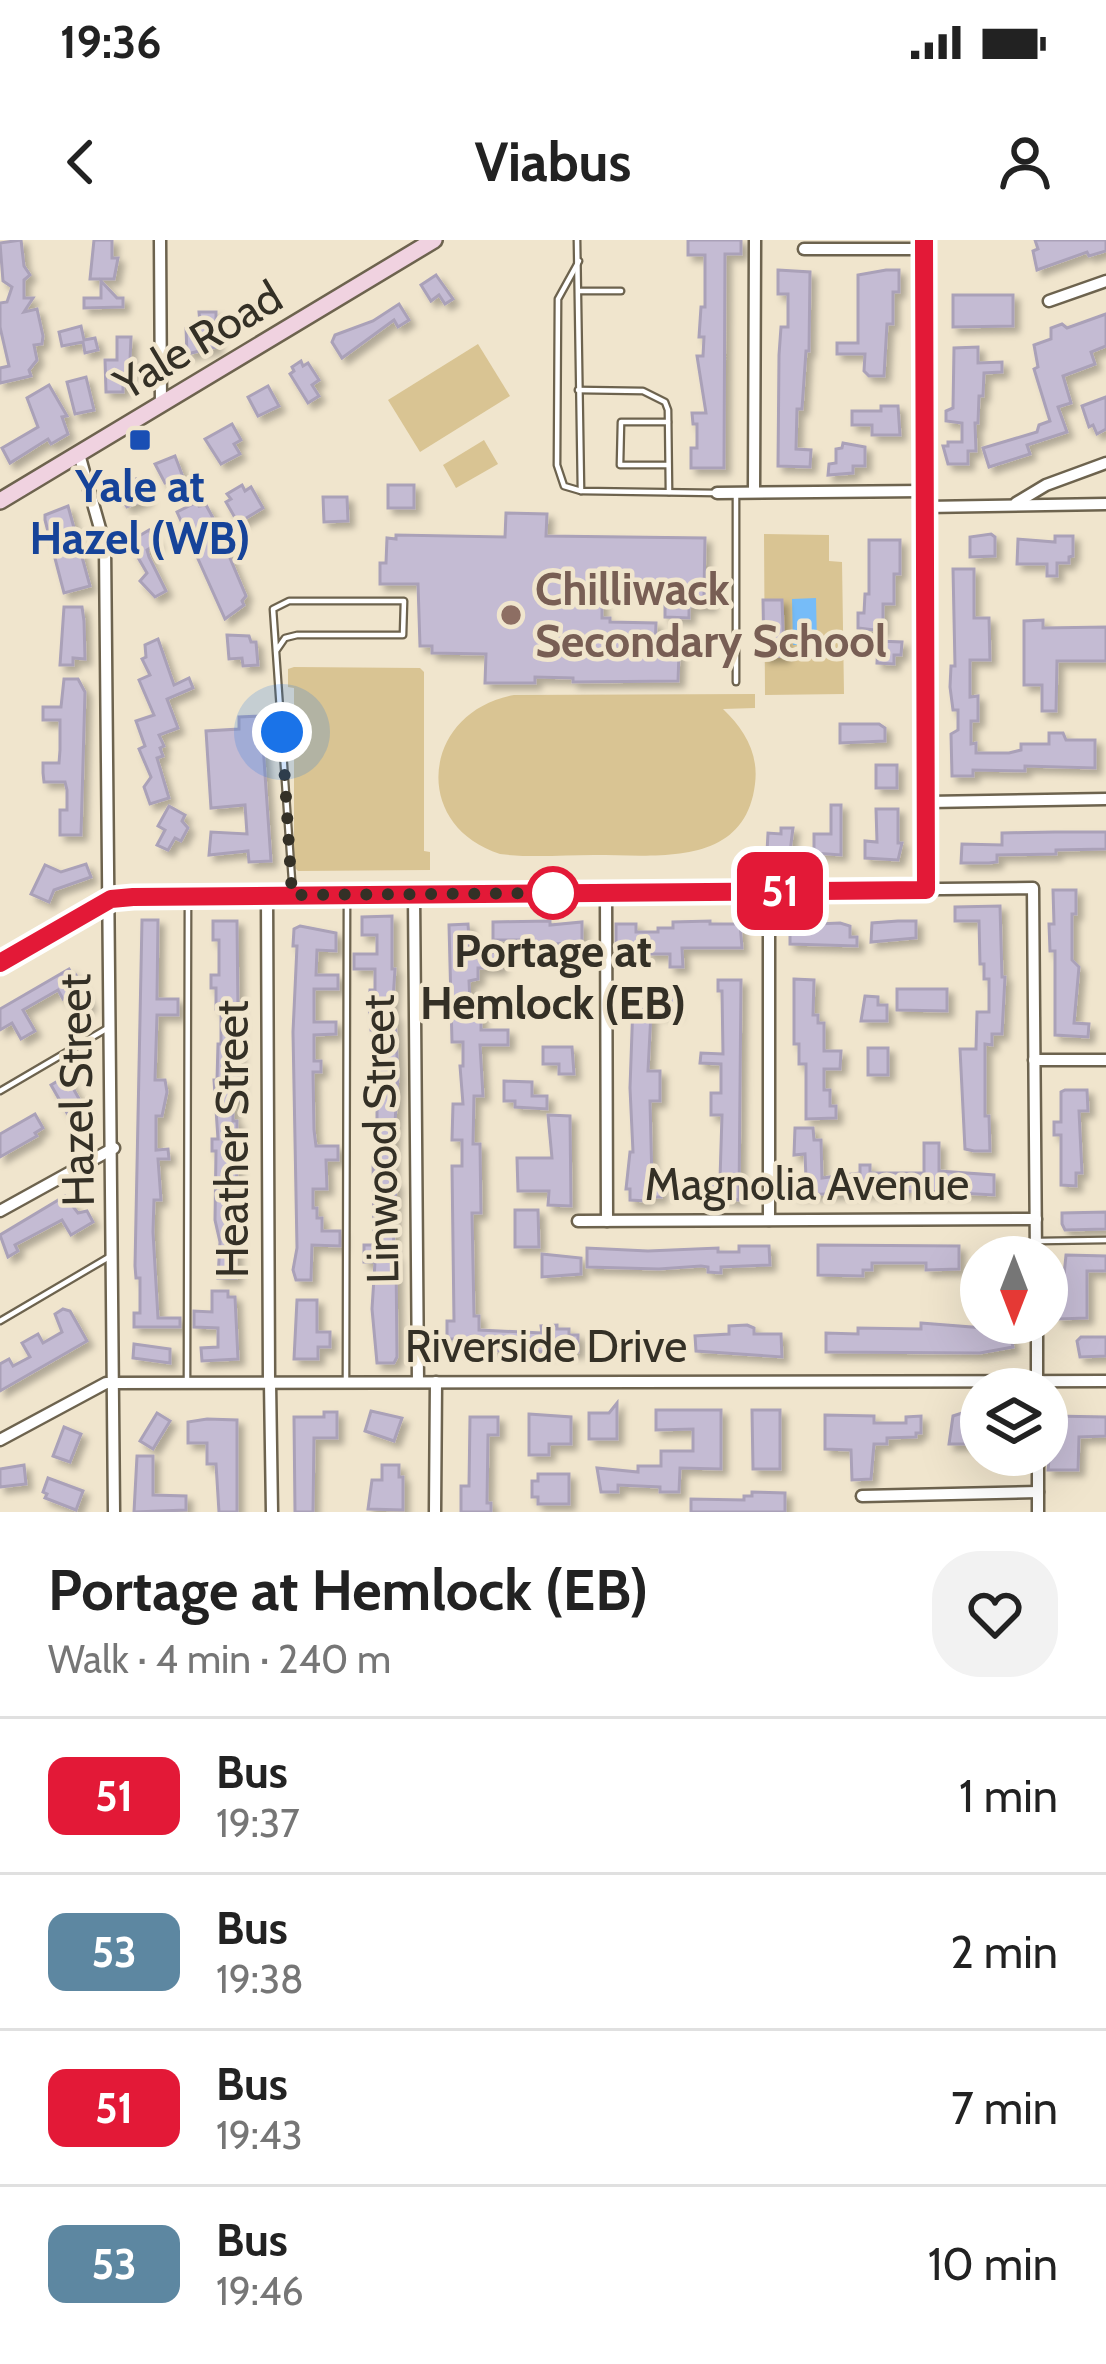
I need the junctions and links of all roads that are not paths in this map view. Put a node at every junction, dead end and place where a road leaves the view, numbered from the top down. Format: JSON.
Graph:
{"nodes":[{"id":1,"x":160,"y":240,"type":"edge"},
{"id":2,"x":434,"y":240,"type":"edge"},
{"id":3,"x":578,"y":240,"type":"edge"},
{"id":4,"x":755,"y":240,"type":"edge"},
{"id":5,"x":924,"y":244,"type":"edge"},
{"id":6,"x":804,"y":249,"type":"dead end"},
{"id":7,"x":579,"y":261,"type":"junction"},
{"id":8,"x":1106,"y":281,"type":"edge"},
{"id":9,"x":579,"y":291,"type":"junction"},
{"id":10,"x":621,"y":291,"type":"dead end"},
{"id":11,"x":1049,"y":302,"type":"dead end"},
{"id":12,"x":578,"y":390,"type":"junction"},
{"id":13,"x":161,"y":404,"type":"junction"},
{"id":14,"x":668,"y":422,"type":"junction"},
{"id":15,"x":79,"y":454,"type":"junction"},
{"id":16,"x":1106,"y":463,"type":"edge"},
{"id":17,"x":668,"y":465,"type":"junction"},
{"id":18,"x":581,"y":491,"type":"junction"},
{"id":19,"x":925,"y":491,"type":"junction"},
{"id":20,"x":668,"y":492,"type":"junction"},
{"id":21,"x":736,"y":492,"type":"junction"},
{"id":22,"x":754,"y":492,"type":"junction"},
{"id":23,"x":717,"y":493,"type":"joint"},
{"id":24,"x":0,"y":501,"type":"edge"},
{"id":25,"x":1015,"y":504,"type":"junction"},
{"id":26,"x":1106,"y":504,"type":"edge"},
{"id":27,"x":926,"y":507,"type":"junction"},
{"id":28,"x":276,"y":650,"type":"junction"},
{"id":29,"x":736,"y":682,"type":"dead end"},
{"id":30,"x":1106,"y":799,"type":"edge"},
{"id":31,"x":928,"y":802,"type":"junction"},
{"id":32,"x":926,"y":890,"type":"junction"},
{"id":33,"x":769,"y":891,"type":"junction"},
{"id":34,"x":606,"y":892,"type":"junction"},
{"id":35,"x":414,"y":894,"type":"junction"},
{"id":36,"x":292,"y":895,"type":"junction"},
{"id":37,"x":347,"y":895,"type":"junction"},
{"id":38,"x":188,"y":896,"type":"junction"},
{"id":39,"x":267,"y":896,"type":"junction"},
{"id":40,"x":111,"y":899,"type":"junction"},
{"id":41,"x":0,"y":962,"type":"edge"},
{"id":42,"x":111,"y":1027,"type":"junction"},
{"id":43,"x":1034,"y":1060,"type":"junction"},
{"id":44,"x":1106,"y":1060,"type":"edge"},
{"id":45,"x":0,"y":1090,"type":"edge"},
{"id":46,"x":114,"y":1148,"type":"junction"},
{"id":47,"x":0,"y":1211,"type":"edge"},
{"id":48,"x":1036,"y":1219,"type":"junction"},
{"id":49,"x":769,"y":1220,"type":"junction"},
{"id":50,"x":578,"y":1221,"type":"dead end"},
{"id":51,"x":607,"y":1221,"type":"junction"},
{"id":52,"x":1036,"y":1236,"type":"edge"},
{"id":53,"x":1106,"y":1240,"type":"edge"},
{"id":54,"x":1068,"y":1241,"type":"edge"},
{"id":55,"x":114,"y":1255,"type":"junction"},
{"id":56,"x":0,"y":1321,"type":"edge"},
{"id":57,"x":1106,"y":1381,"type":"edge"},
{"id":58,"x":187,"y":1382,"type":"junction"},
{"id":59,"x":269,"y":1382,"type":"junction"},
{"id":60,"x":346,"y":1382,"type":"junction"},
{"id":61,"x":418,"y":1382,"type":"junction"},
{"id":62,"x":436,"y":1382,"type":"junction"},
{"id":63,"x":114,"y":1383,"type":"junction"},
{"id":64,"x":1068,"y":1383,"type":"edge"},
{"id":65,"x":960,"y":1385,"type":"edge"},
{"id":66,"x":0,"y":1440,"type":"edge"},
{"id":67,"x":1038,"y":1476,"type":"edge"},
{"id":68,"x":1038,"y":1492,"type":"junction"},
{"id":69,"x":862,"y":1496,"type":"dead end"},
{"id":70,"x":1038,"y":1511,"type":"edge"},
{"id":71,"x":114,"y":1512,"type":"edge"},
{"id":72,"x":272,"y":1512,"type":"edge"},
{"id":73,"x":435,"y":1512,"type":"edge"}],
"edges":[{"from":1,"to":13,"type":"street"},
{"from":2,"to":13,"type":"main road","name":"Yale Road"},
{"from":3,"to":7,"type":"lane"},
{"from":4,"to":22,"type":"street"},
{"from":5,"to":6,"type":"street"},
{"from":5,"to":19,"type":"street"},
{"from":7,"to":9,"type":"lane"},
{"from":7,"to":18,"type":"lane"},
{"from":8,"to":11,"type":"street"},
{"from":9,"to":10,"type":"lane"},
{"from":9,"to":12,"type":"lane"},
{"from":12,"to":14,"type":"lane"},
{"from":12,"to":18,"type":"lane"},
{"from":13,"to":15,"type":"main road","name":"Yale Road"},
{"from":14,"to":17,"type":"lane"},
{"from":14,"to":17,"type":"lane"},
{"from":15,"to":24,"type":"main road","name":"Yale Road"},
{"from":15,"to":40,"type":"street","name":"Hazel Street"},
{"from":16,"to":25,"type":"street"},
{"from":17,"to":20,"type":"lane"},
{"from":18,"to":20,"type":"lane"},
{"from":19,"to":22,"type":"street"},
{"from":19,"to":27,"type":"street"},
{"from":20,"to":23,"type":"lane"},
{"from":21,"to":22,"type":"street"},
{"from":21,"to":23,"type":"street"},
{"from":21,"to":29,"type":"lane"},
{"from":25,"to":26,"type":"street"},
{"from":25,"to":27,"type":"street"},
{"from":27,"to":31,"type":"street"},
{"from":28,"to":28,"type":"lane"},
{"from":28,"to":36,"type":"lane"},
{"from":30,"to":31,"type":"street"},
{"from":31,"to":32,"type":"street"},
{"from":32,"to":33,"type":"street"},
{"from":32,"to":43,"type":"street"},
{"from":33,"to":34,"type":"street"},
{"from":33,"to":49,"type":"street"},
{"from":34,"to":35,"type":"street"},
{"from":34,"to":51,"type":"street"},
{"from":35,"to":37,"type":"street"},
{"from":35,"to":61,"type":"street","name":"Linwood Street"},
{"from":36,"to":37,"type":"street"},
{"from":36,"to":39,"type":"street"},
{"from":37,"to":60,"type":"lane"},
{"from":38,"to":39,"type":"street"},
{"from":38,"to":40,"type":"street"},
{"from":38,"to":58,"type":"lane"},
{"from":39,"to":59,"type":"street","name":"Heather Street"},
{"from":40,"to":41,"type":"street"},
{"from":40,"to":42,"type":"street","name":"Hazel Street"},
{"from":42,"to":45,"type":"lane"},
{"from":42,"to":46,"type":"street","name":"Hazel Street"},
{"from":43,"to":44,"type":"street"},
{"from":43,"to":48,"type":"street"},
{"from":46,"to":47,"type":"street"},
{"from":46,"to":55,"type":"street","name":"Hazel Street"},
{"from":48,"to":49,"type":"street","name":"Magnolia Avenue"},
{"from":48,"to":52,"type":"street"},
{"from":49,"to":51,"type":"street","name":"Magnolia Avenue"},
{"from":50,"to":51,"type":"street","name":"Magnolia Avenue"},
{"from":53,"to":54,"type":"lane"},
{"from":55,"to":56,"type":"lane"},
{"from":55,"to":63,"type":"street","name":"Hazel Street"},
{"from":57,"to":64,"type":"street","name":"Riverside Drive"},
{"from":58,"to":59,"type":"street","name":"Riverside Drive"},
{"from":58,"to":63,"type":"street","name":"Riverside Drive"},
{"from":59,"to":60,"type":"street","name":"Riverside Drive"},
{"from":59,"to":72,"type":"street","name":"Heather Street"},
{"from":60,"to":61,"type":"street","name":"Riverside Drive"},
{"from":61,"to":62,"type":"street","name":"Riverside Drive"},
{"from":62,"to":65,"type":"street","name":"Riverside Drive"},
{"from":62,"to":73,"type":"street"},
{"from":63,"to":66,"type":"street","name":"Riverside Drive"},
{"from":63,"to":71,"type":"street","name":"Hazel Street"},
{"from":67,"to":68,"type":"street"},
{"from":68,"to":69,"type":"street"},
{"from":68,"to":70,"type":"street"}]}
